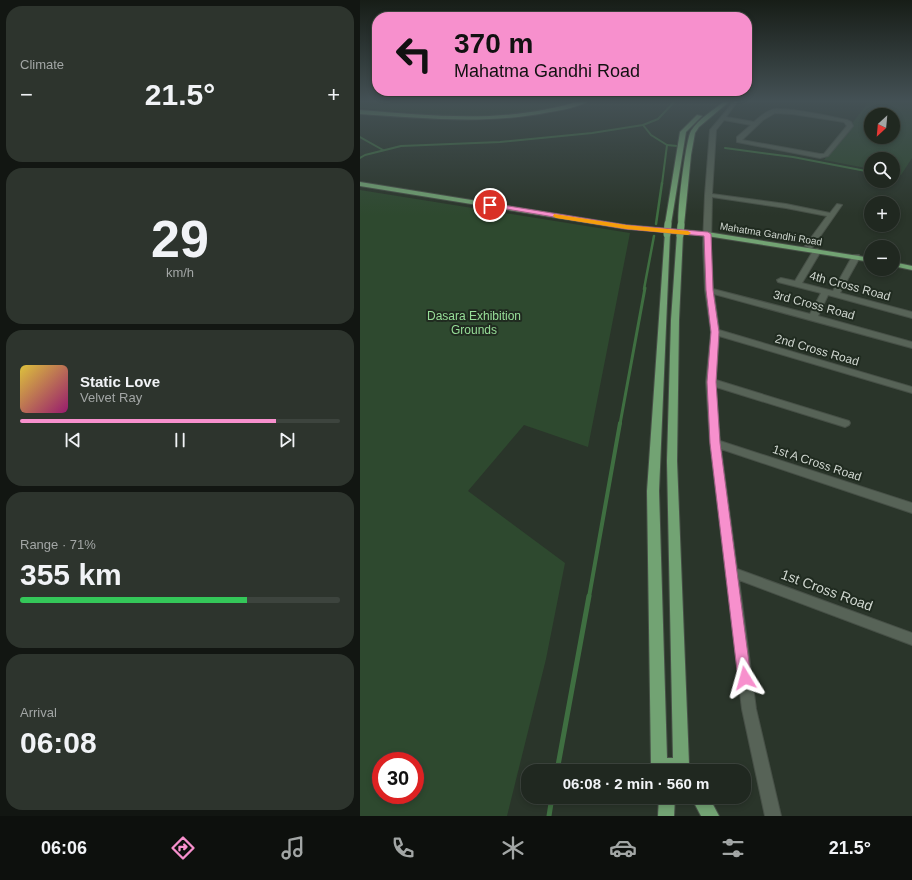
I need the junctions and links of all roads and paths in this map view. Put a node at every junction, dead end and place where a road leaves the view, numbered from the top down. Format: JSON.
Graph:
{"nodes":[{"id":1,"x":682,"y":138,"type":"edge"},
{"id":2,"x":691,"y":138,"type":"edge"},
{"id":3,"x":712,"y":138,"type":"edge"},
{"id":4,"x":739,"y":138,"type":"edge"},
{"id":5,"x":839,"y":138,"type":"edge"},
{"id":6,"x":360,"y":180,"type":"edge"},
{"id":7,"x":360,"y":184,"type":"edge"},
{"id":8,"x":708,"y":195,"type":"junction"},
{"id":9,"x":839,"y":205,"type":"dead end"},
{"id":10,"x":831,"y":215,"type":"junction"},
{"id":11,"x":707,"y":232,"type":"junction"},
{"id":12,"x":809,"y":246,"type":"junction"},
{"id":13,"x":817,"y":251,"type":"junction"},
{"id":14,"x":864,"y":255,"type":"edge"},
{"id":15,"x":856,"y":257,"type":"junction"},
{"id":16,"x":864,"y":259,"type":"edge"},
{"id":17,"x":900,"y":261,"type":"edge"},
{"id":18,"x":912,"y":263,"type":"edge"},
{"id":19,"x":900,"y":265,"type":"edge"},
{"id":20,"x":912,"y":268,"type":"edge"},
{"id":21,"x":781,"y":280,"type":"dead end"},
{"id":22,"x":798,"y":284,"type":"junction"},
{"id":23,"x":709,"y":290,"type":"junction"},
{"id":24,"x":830,"y":293,"type":"junction"},
{"id":25,"x":912,"y":314,"type":"edge"},
{"id":26,"x":814,"y":317,"type":"junction"},
{"id":27,"x":715,"y":332,"type":"junction"},
{"id":28,"x":912,"y":345,"type":"edge"},
{"id":29,"x":711,"y":382,"type":"junction"},
{"id":30,"x":912,"y":390,"type":"edge"},
{"id":31,"x":845,"y":423,"type":"dead end"},
{"id":32,"x":715,"y":443,"type":"junction"},
{"id":33,"x":912,"y":508,"type":"edge"},
{"id":34,"x":731,"y":572,"type":"junction"},
{"id":35,"x":912,"y":639,"type":"edge"},
{"id":36,"x":660,"y":764,"type":"edge"},
{"id":37,"x":681,"y":764,"type":"edge"},
{"id":38,"x":666,"y":804,"type":"edge"},
{"id":39,"x":703,"y":804,"type":"edge"},
{"id":40,"x":666,"y":816,"type":"edge"},
{"id":41,"x":711,"y":816,"type":"edge"},
{"id":42,"x":773,"y":816,"type":"edge"}],
"edges":[{"from":1,"to":36,"type":"main road"},
{"from":2,"to":37,"type":"main road"},
{"from":3,"to":8,"type":"street"},
{"from":4,"to":5,"type":"street"},
{"from":6,"to":11,"type":"main road","name":"Mahatma Gandhi Road"},
{"from":7,"to":11,"type":"main road","name":"Mahatma Gandhi Road"},
{"from":8,"to":10,"type":"street"},
{"from":8,"to":11,"type":"street"},
{"from":9,"to":10,"type":"street"},
{"from":10,"to":12,"type":"street"},
{"from":11,"to":12,"type":"main road","name":"Mahatma Gandhi Road"},
{"from":11,"to":13,"type":"main road","name":"Mahatma Gandhi Road"},
{"from":11,"to":23,"type":"street"},
{"from":12,"to":14,"type":"main road","name":"Mahatma Gandhi Road"},
{"from":13,"to":15,"type":"main road","name":"Mahatma Gandhi Road"},
{"from":13,"to":22,"type":"street"},
{"from":15,"to":16,"type":"main road","name":"Mahatma Gandhi Road"},
{"from":15,"to":24,"type":"street"},
{"from":17,"to":18,"type":"main road"},
{"from":19,"to":20,"type":"main road"},
{"from":21,"to":22,"type":"street","name":"4th Cross Road"},
{"from":22,"to":24,"type":"street","name":"4th Cross Road"},
{"from":23,"to":26,"type":"street","name":"3rd Cross Road"},
{"from":23,"to":27,"type":"street"},
{"from":24,"to":25,"type":"street","name":"4th Cross Road"},
{"from":24,"to":26,"type":"street"},
{"from":26,"to":28,"type":"street","name":"3rd Cross Road"},
{"from":27,"to":29,"type":"street"},
{"from":27,"to":30,"type":"street","name":"2nd Cross Road"},
{"from":29,"to":31,"type":"street"},
{"from":29,"to":32,"type":"street"},
{"from":32,"to":33,"type":"street","name":"1st A Cross Road"},
{"from":32,"to":34,"type":"street"},
{"from":34,"to":35,"type":"street","name":"1st Cross Road"},
{"from":34,"to":42,"type":"street"},
{"from":38,"to":40,"type":"main road"},
{"from":39,"to":41,"type":"main road"}]}
